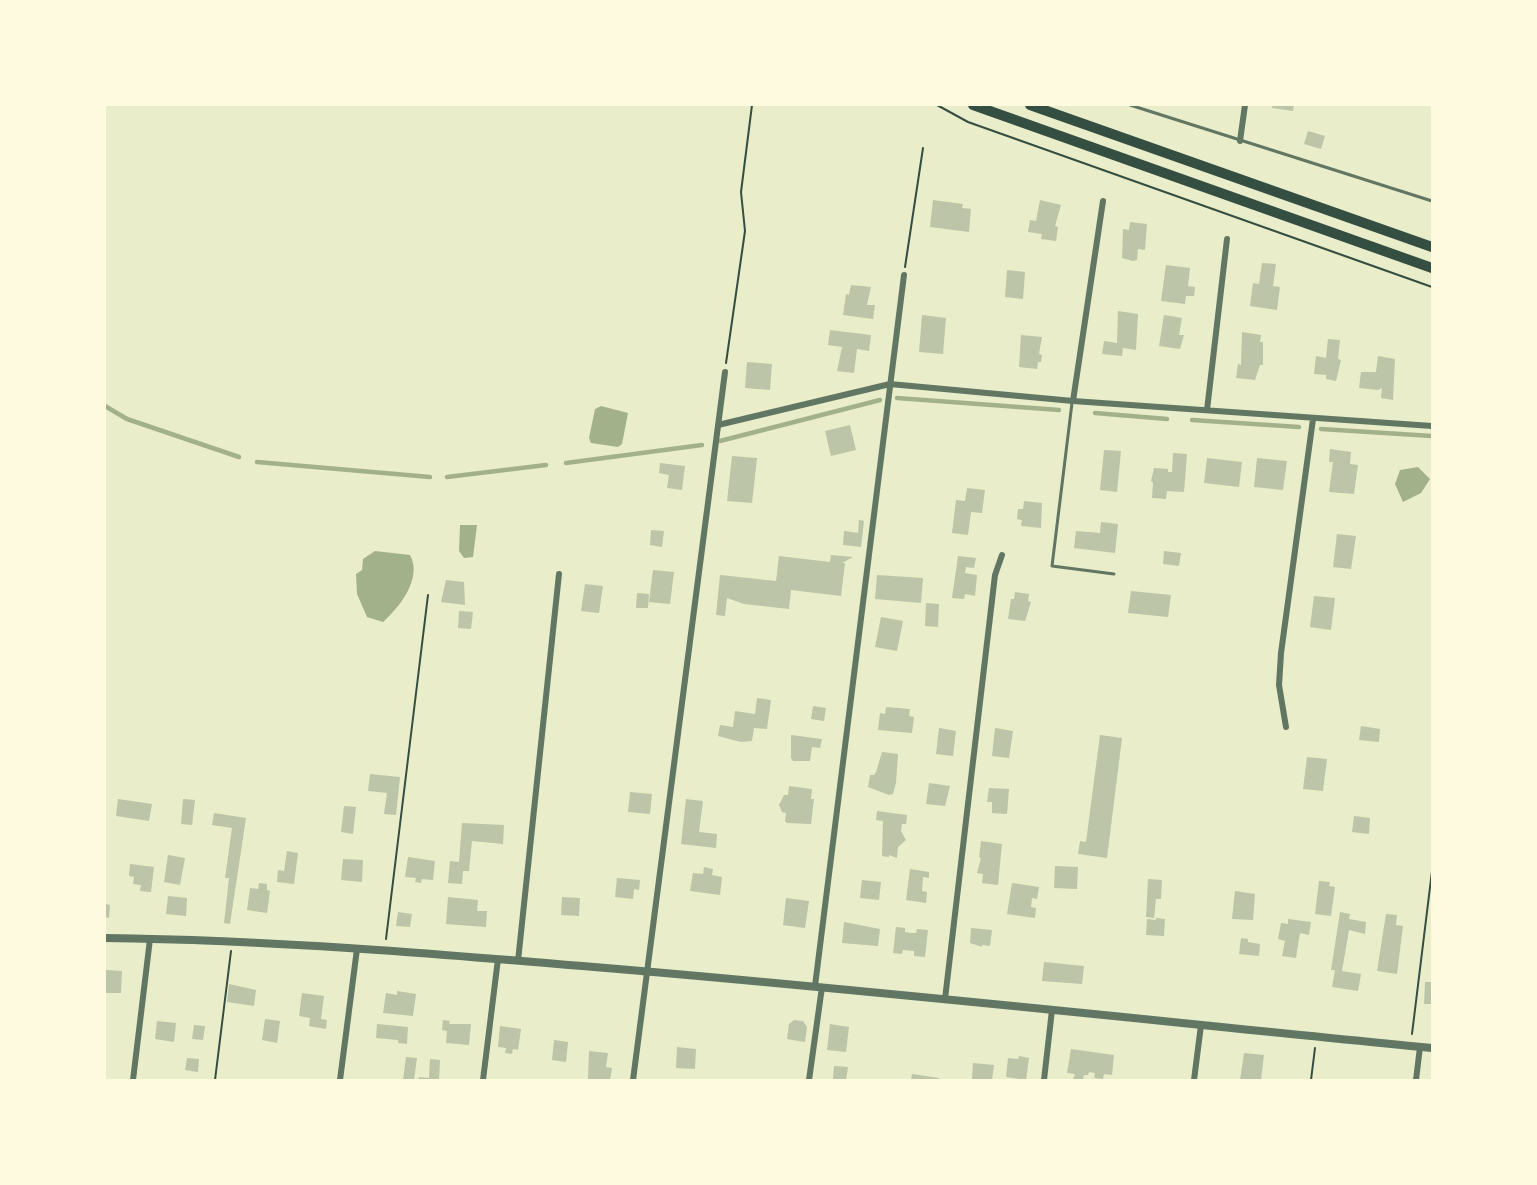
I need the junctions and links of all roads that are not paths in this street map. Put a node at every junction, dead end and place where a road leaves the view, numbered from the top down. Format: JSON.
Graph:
{"nodes":[{"id":1,"x":973,"y":105,"type":"edge"},
{"id":2,"x":1030,"y":105,"type":"edge"},
{"id":3,"x":1131,"y":105,"type":"edge"},
{"id":4,"x":1245,"y":105,"type":"edge"},
{"id":5,"x":1240,"y":141,"type":"junction"},
{"id":6,"x":1103,"y":201,"type":"dead end"},
{"id":7,"x":1432,"y":201,"type":"edge"},
{"id":8,"x":1227,"y":239,"type":"dead end"},
{"id":9,"x":1432,"y":247,"type":"edge"},
{"id":10,"x":1432,"y":268,"type":"edge"},
{"id":11,"x":904,"y":275,"type":"road end"},
{"id":12,"x":725,"y":372,"type":"road end"},
{"id":13,"x":890,"y":384,"type":"junction"},
{"id":14,"x":1073,"y":401,"type":"junction"},
{"id":15,"x":1207,"y":411,"type":"junction"},
{"id":16,"x":1313,"y":418,"type":"junction"},
{"id":17,"x":718,"y":425,"type":"junction"},
{"id":18,"x":1432,"y":426,"type":"edge"},
{"id":19,"x":1002,"y":555,"type":"dead end"},
{"id":20,"x":559,"y":574,"type":"dead end"},
{"id":21,"x":1114,"y":574,"type":"dead end"},
{"id":22,"x":1286,"y":727,"type":"dead end"},
{"id":23,"x":105,"y":938,"type":"edge"},
{"id":24,"x":150,"y":939,"type":"junction"},
{"id":25,"x":357,"y":949,"type":"junction"},
{"id":26,"x":498,"y":959,"type":"junction"},
{"id":27,"x":518,"y":961,"type":"junction"},
{"id":28,"x":645,"y":971,"type":"junction"},
{"id":29,"x":818,"y":987,"type":"junction"},
{"id":30,"x":945,"y":999,"type":"junction"},
{"id":31,"x":1053,"y":1010,"type":"junction"},
{"id":32,"x":1201,"y":1025,"type":"junction"},
{"id":33,"x":1420,"y":1047,"type":"junction"},
{"id":34,"x":1432,"y":1048,"type":"edge"},
{"id":35,"x":133,"y":1080,"type":"edge"},
{"id":36,"x":340,"y":1080,"type":"edge"},
{"id":37,"x":483,"y":1080,"type":"edge"},
{"id":38,"x":633,"y":1080,"type":"edge"},
{"id":39,"x":809,"y":1080,"type":"edge"},
{"id":40,"x":1044,"y":1080,"type":"edge"},
{"id":41,"x":1194,"y":1080,"type":"edge"},
{"id":42,"x":1416,"y":1080,"type":"edge"}],
"edges":[{"from":1,"to":10,"type":"main road"},
{"from":2,"to":9,"type":"main road"},
{"from":3,"to":5,"type":"lane"},
{"from":4,"to":5,"type":"street"},
{"from":5,"to":7,"type":"lane"},
{"from":6,"to":14,"type":"street"},
{"from":8,"to":15,"type":"street"},
{"from":11,"to":13,"type":"street"},
{"from":12,"to":17,"type":"street"},
{"from":13,"to":14,"type":"street"},
{"from":13,"to":17,"type":"street"},
{"from":13,"to":29,"type":"street"},
{"from":14,"to":15,"type":"street"},
{"from":14,"to":21,"type":"lane"},
{"from":15,"to":16,"type":"street"},
{"from":16,"to":18,"type":"street"},
{"from":16,"to":22,"type":"street"},
{"from":17,"to":28,"type":"street"},
{"from":19,"to":30,"type":"street"},
{"from":20,"to":27,"type":"street"},
{"from":23,"to":24,"type":"street"},
{"from":24,"to":25,"type":"street"},
{"from":24,"to":35,"type":"street"},
{"from":25,"to":26,"type":"street"},
{"from":25,"to":36,"type":"street"},
{"from":26,"to":27,"type":"street"},
{"from":26,"to":37,"type":"street"},
{"from":27,"to":28,"type":"street"},
{"from":28,"to":29,"type":"street"},
{"from":28,"to":38,"type":"street"},
{"from":29,"to":30,"type":"street"},
{"from":29,"to":39,"type":"street"},
{"from":30,"to":31,"type":"street"},
{"from":31,"to":32,"type":"street"},
{"from":31,"to":40,"type":"street"},
{"from":32,"to":33,"type":"street"},
{"from":32,"to":41,"type":"street"},
{"from":33,"to":34,"type":"street"},
{"from":33,"to":42,"type":"street"}]}
